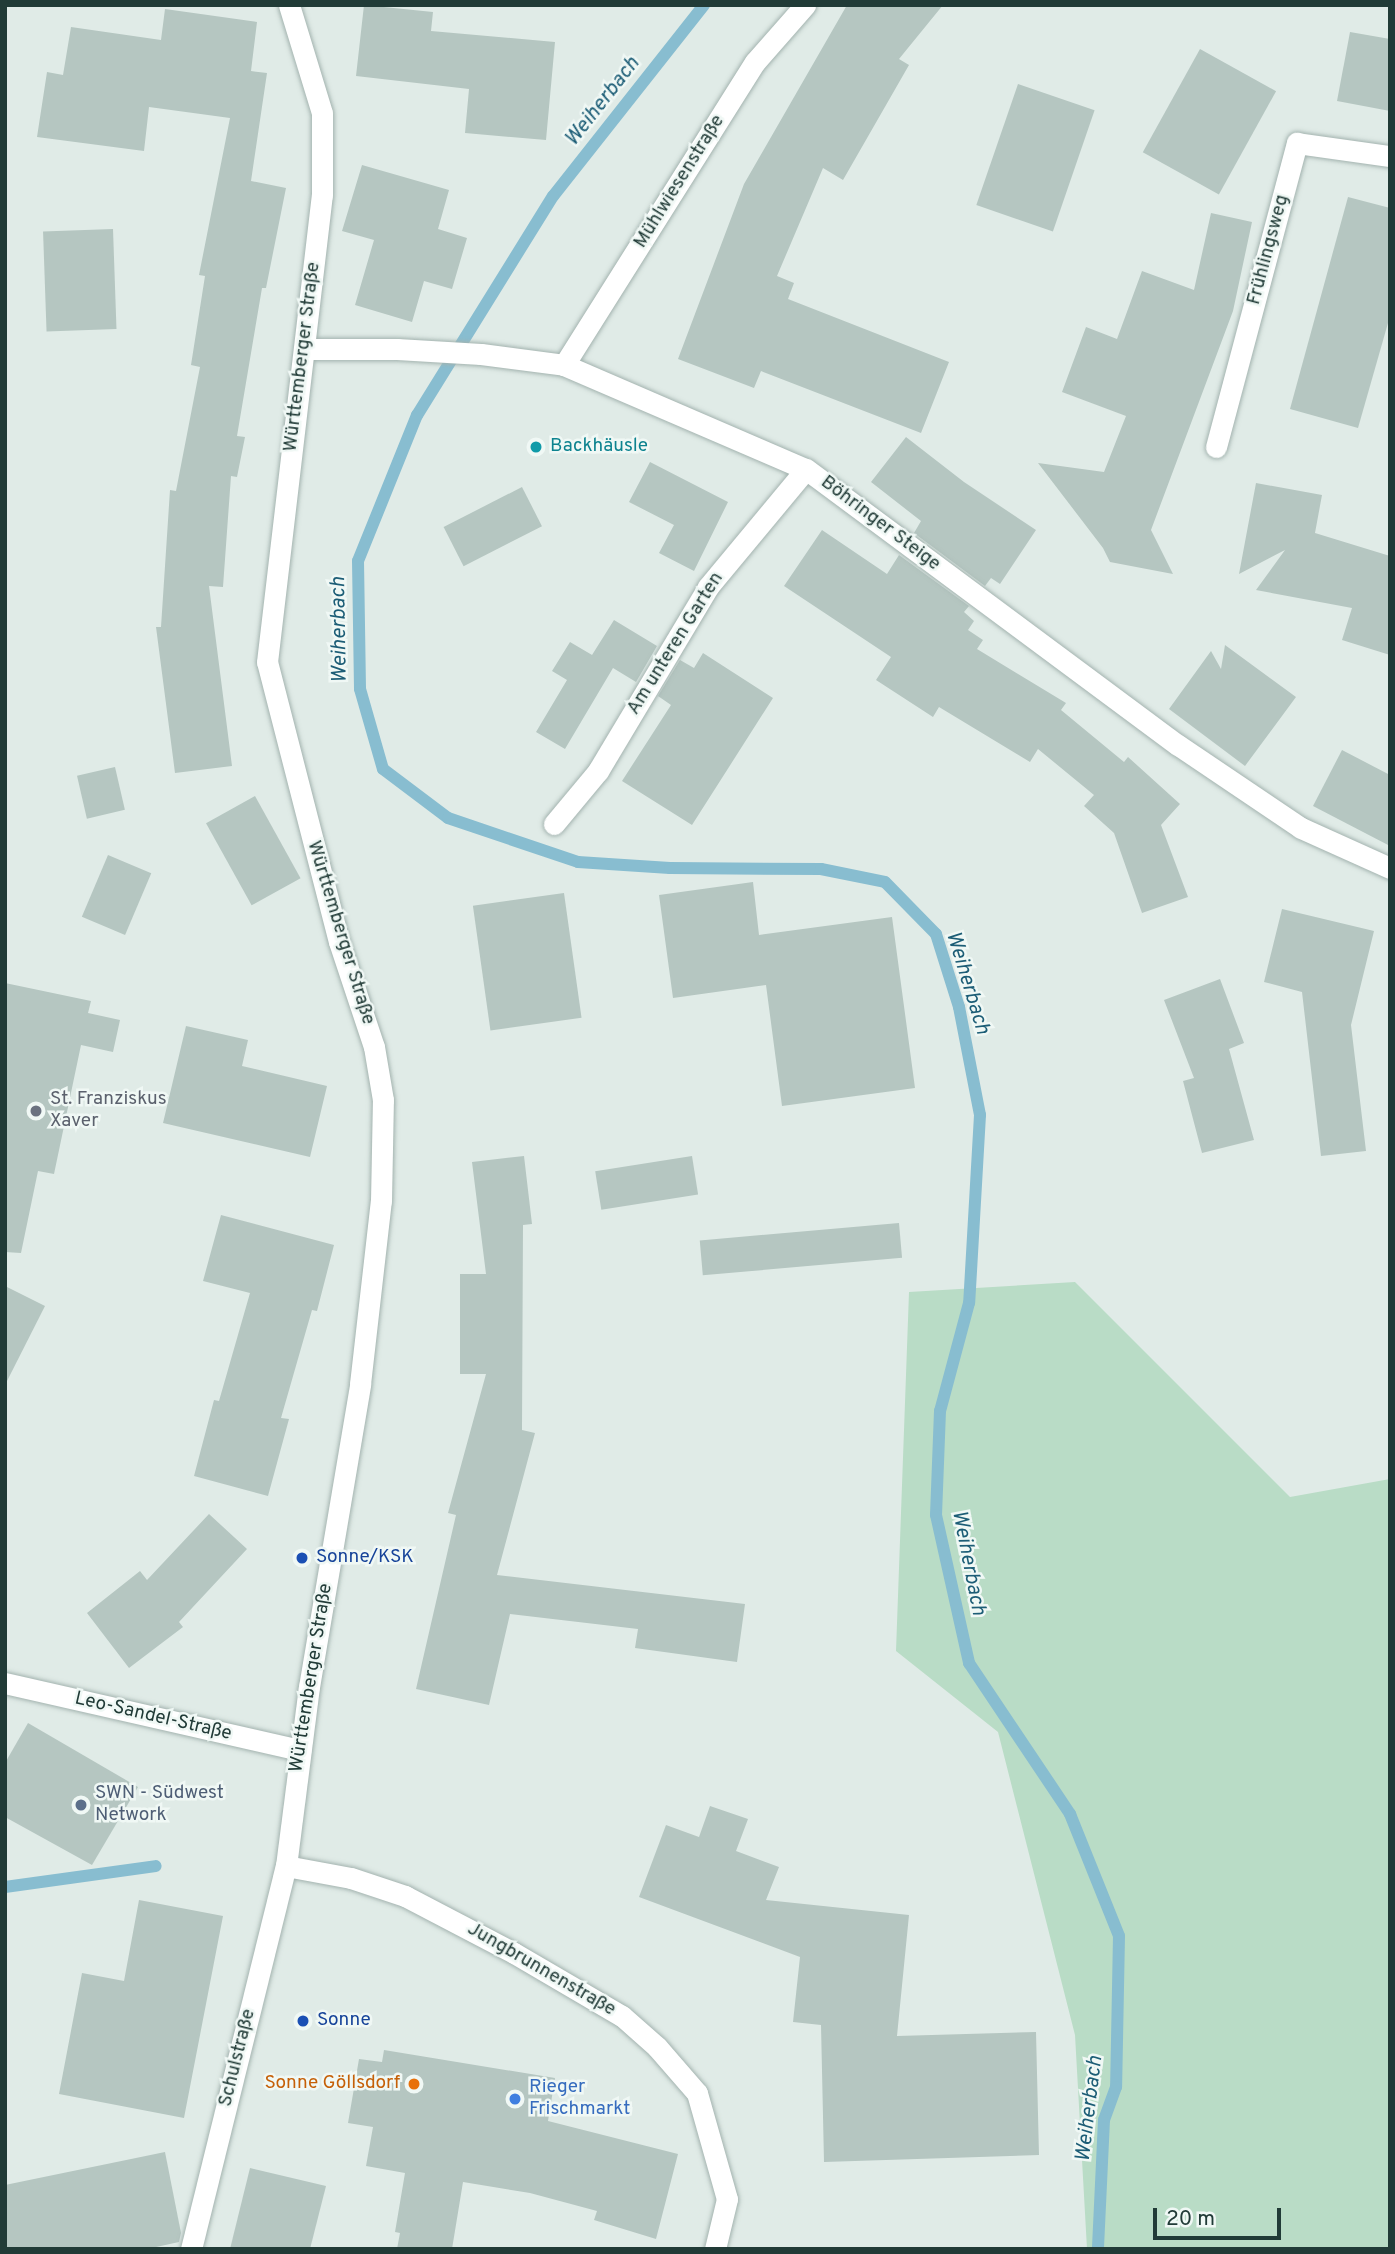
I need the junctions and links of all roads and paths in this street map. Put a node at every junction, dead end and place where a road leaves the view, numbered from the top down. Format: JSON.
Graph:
{"nodes":[{"id":1,"x":289,"y":5,"type":"edge"},
{"id":2,"x":805,"y":5,"type":"edge"},
{"id":3,"x":1390,"y":156,"type":"edge"},
{"id":4,"x":304,"y":349,"type":"junction"},
{"id":5,"x":564,"y":365,"type":"junction"},
{"id":6,"x":1216,"y":447,"type":"dead end"},
{"id":7,"x":806,"y":468,"type":"junction"},
{"id":8,"x":554,"y":824,"type":"dead end"},
{"id":9,"x":1390,"y":869,"type":"edge"},
{"id":10,"x":5,"y":1683,"type":"edge"},
{"id":11,"x":301,"y":1750,"type":"junction"},
{"id":12,"x":286,"y":1866,"type":"junction"},
{"id":13,"x":191,"y":2249,"type":"edge"},
{"id":14,"x":715,"y":2249,"type":"edge"}],
"edges":[{"from":1,"to":4,"type":"street","name":"Württemberger Straße"},
{"from":2,"to":5,"type":"street","name":"Mühlwiesenstraße"},
{"from":3,"to":6,"type":"street","name":"Frühlingsweg"},
{"from":4,"to":5,"type":"street","name":"Böhringer Steige"},
{"from":4,"to":11,"type":"street","name":"Württemberger Straße"},
{"from":5,"to":7,"type":"street","name":"Böhringer Steige"},
{"from":7,"to":8,"type":"street","name":"Am unteren Garten"},
{"from":7,"to":9,"type":"street","name":"Böhringer Steige"},
{"from":10,"to":11,"type":"street","name":"Leo-Sandel-Straße"},
{"from":11,"to":12,"type":"street","name":"Württemberger Straße"},
{"from":12,"to":13,"type":"street","name":"Schulstraße"},
{"from":12,"to":14,"type":"street","name":"Jungbrunnenstraße"}]}
